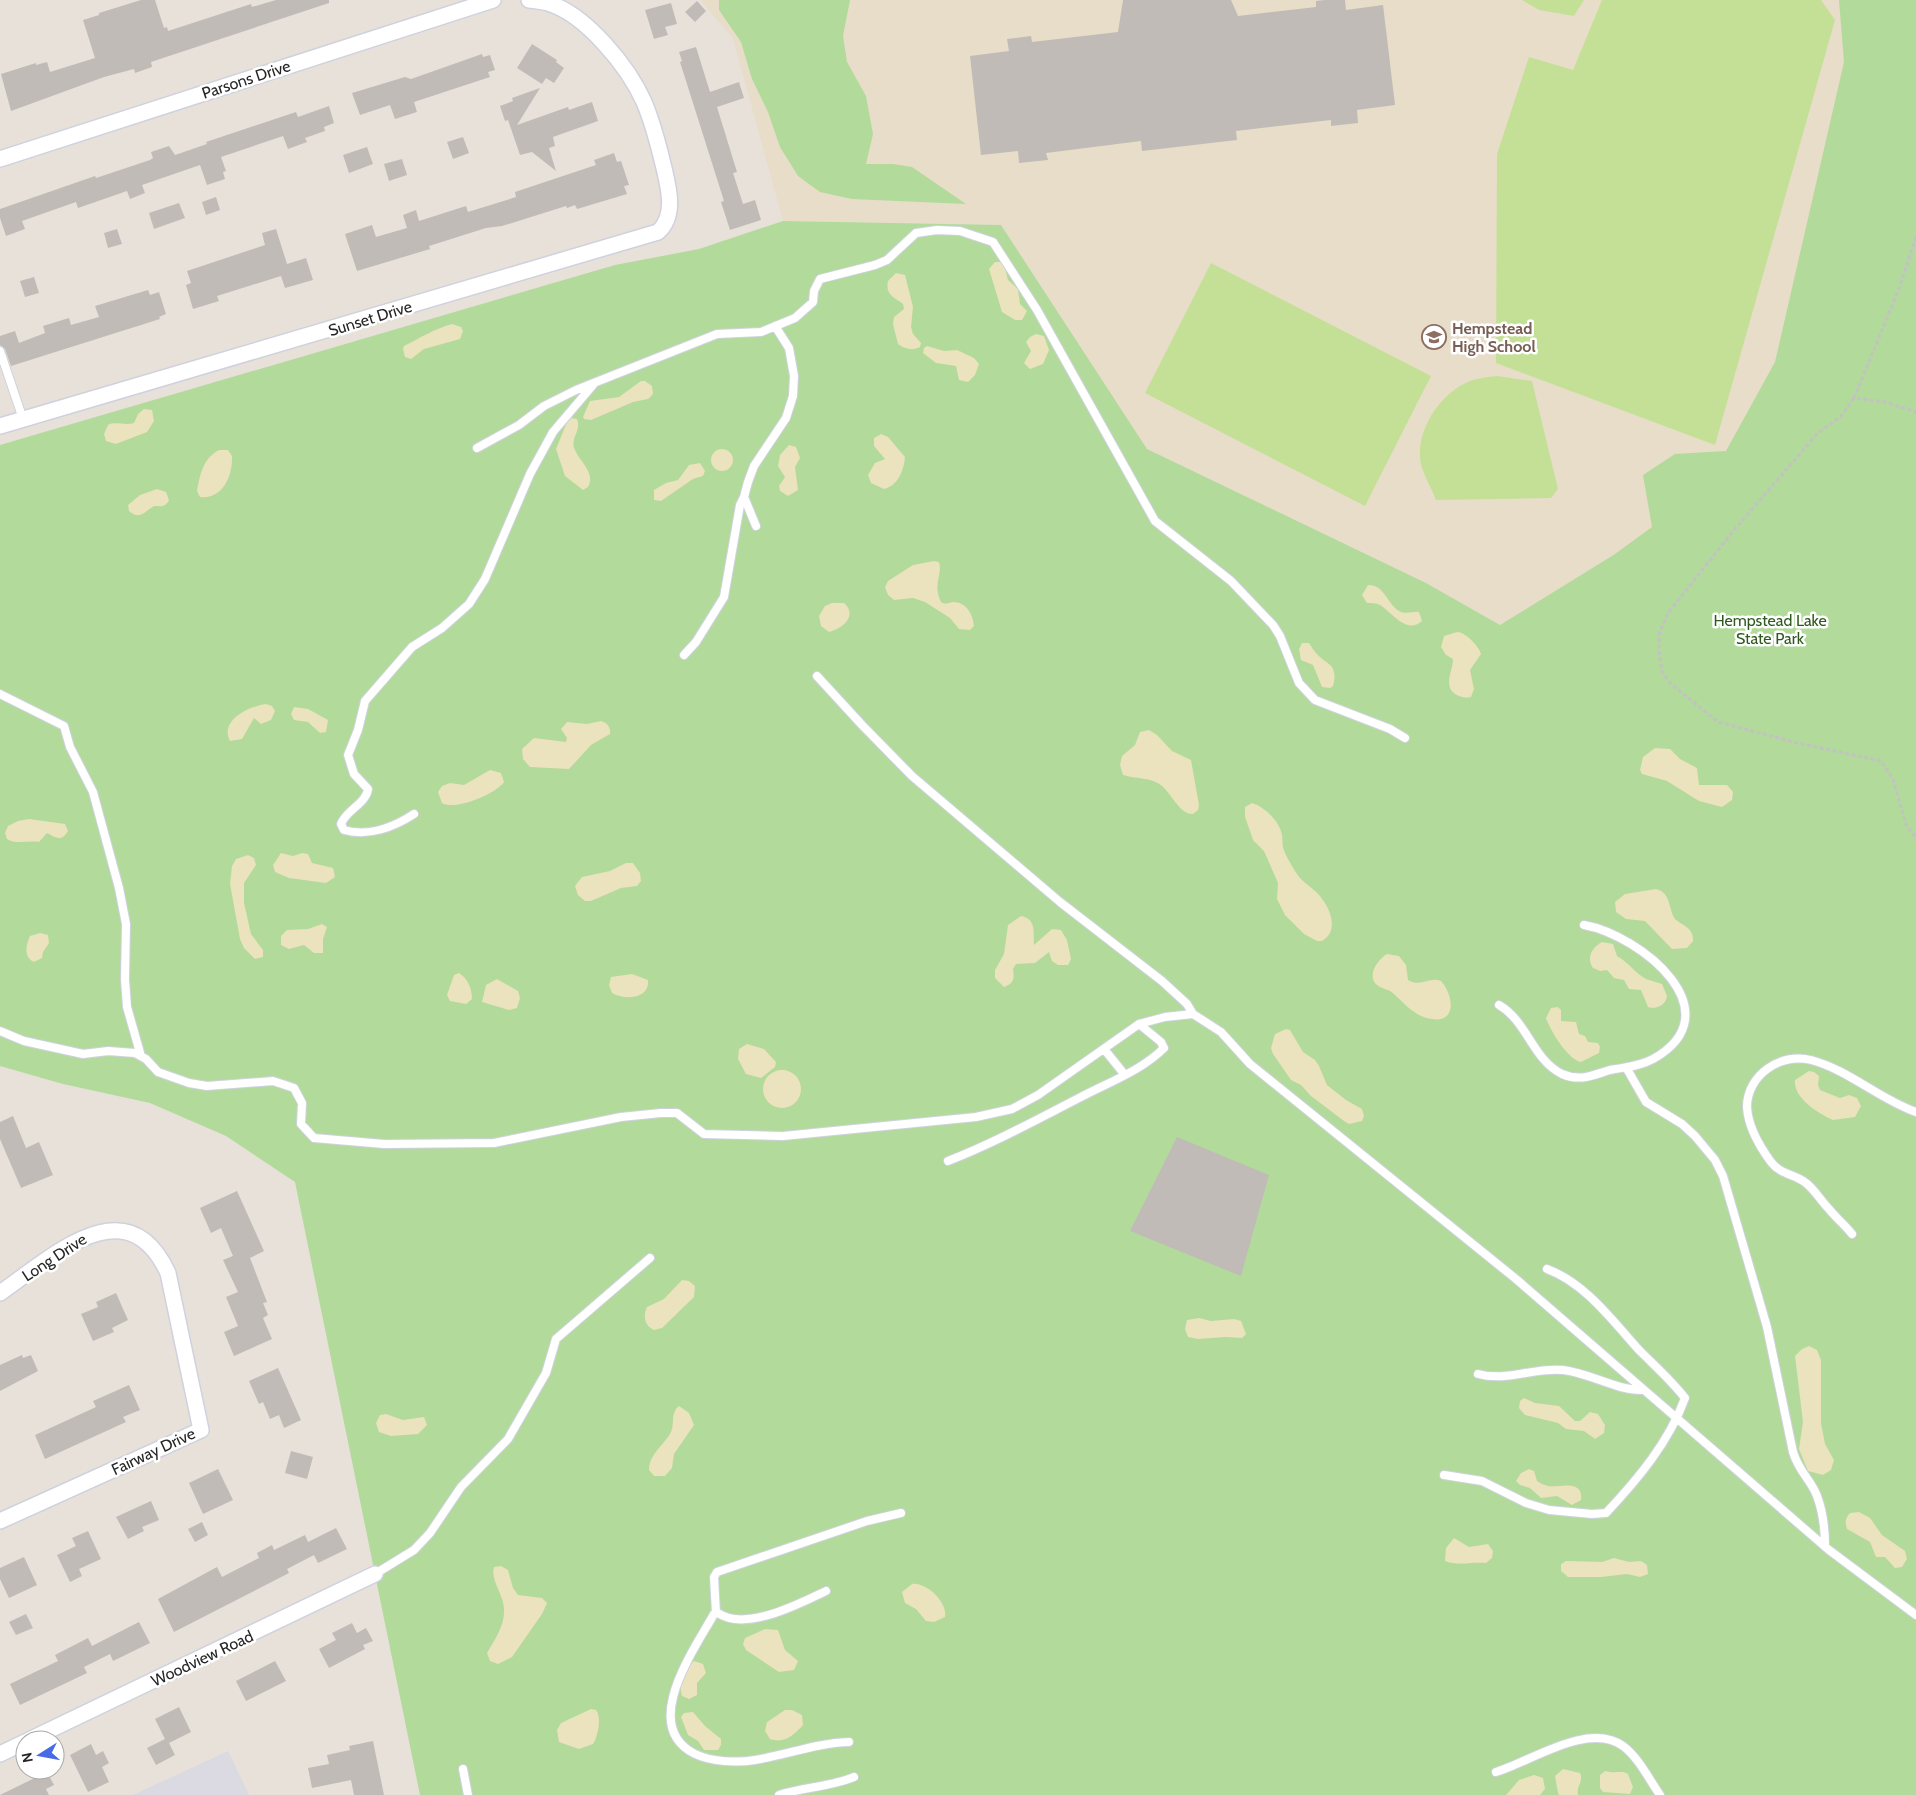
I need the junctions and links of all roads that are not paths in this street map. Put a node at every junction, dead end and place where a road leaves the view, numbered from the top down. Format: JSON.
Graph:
{"nodes":[{"id":1,"x":493,"y":0,"type":"edge"},
{"id":2,"x":529,"y":0,"type":"edge"},
{"id":3,"x":0,"y":159,"type":"edge"},
{"id":4,"x":775,"y":326,"type":"junction"},
{"id":5,"x":0,"y":351,"type":"edge"},
{"id":6,"x":594,"y":384,"type":"junction"},
{"id":7,"x":23,"y":419,"type":"junction"},
{"id":8,"x":0,"y":426,"type":"edge"},
{"id":9,"x":477,"y":448,"type":"dead end"},
{"id":10,"x":744,"y":497,"type":"junction"},
{"id":11,"x":756,"y":526,"type":"dead end"},
{"id":12,"x":684,"y":655,"type":"dead end"},
{"id":13,"x":817,"y":676,"type":"dead end"},
{"id":14,"x":0,"y":694,"type":"edge"},
{"id":15,"x":1405,"y":738,"type":"dead end"},
{"id":16,"x":414,"y":814,"type":"dead end"},
{"id":17,"x":1584,"y":925,"type":"dead end"},
{"id":18,"x":1499,"y":1005,"type":"dead end"},
{"id":19,"x":1193,"y":1014,"type":"junction"},
{"id":20,"x":1139,"y":1024,"type":"junction"},
{"id":21,"x":0,"y":1031,"type":"edge"},
{"id":22,"x":1104,"y":1050,"type":"junction"},
{"id":23,"x":140,"y":1056,"type":"junction"},
{"id":24,"x":1627,"y":1069,"type":"junction"},
{"id":25,"x":1125,"y":1075,"type":"junction"},
{"id":26,"x":1916,"y":1112,"type":"edge"},
{"id":27,"x":948,"y":1161,"type":"dead end"},
{"id":28,"x":1852,"y":1234,"type":"dead end"},
{"id":29,"x":650,"y":1258,"type":"dead end"},
{"id":30,"x":1546,"y":1269,"type":"dead end"},
{"id":31,"x":0,"y":1293,"type":"edge"},
{"id":32,"x":177,"y":1316,"type":"joint"},
{"id":33,"x":1478,"y":1374,"type":"dead end"},
{"id":34,"x":1642,"y":1390,"type":"junction"},
{"id":35,"x":1676,"y":1419,"type":"junction"},
{"id":36,"x":1444,"y":1475,"type":"dead end"},
{"id":37,"x":901,"y":1513,"type":"dead end"},
{"id":38,"x":0,"y":1521,"type":"edge"},
{"id":39,"x":1825,"y":1546,"type":"junction"},
{"id":40,"x":376,"y":1574,"type":"joint"},
{"id":41,"x":826,"y":1591,"type":"dead end"},
{"id":42,"x":716,"y":1614,"type":"junction"},
{"id":43,"x":1916,"y":1615,"type":"edge"},
{"id":44,"x":50,"y":1730,"type":"edge"},
{"id":45,"x":849,"y":1742,"type":"dead end"},
{"id":46,"x":15,"y":1747,"type":"edge"},
{"id":47,"x":0,"y":1754,"type":"edge"},
{"id":48,"x":463,"y":1769,"type":"dead end"},
{"id":49,"x":1496,"y":1772,"type":"dead end"},
{"id":50,"x":854,"y":1776,"type":"dead end"},
{"id":51,"x":468,"y":1795,"type":"edge"},
{"id":52,"x":779,"y":1795,"type":"edge"},
{"id":53,"x":1660,"y":1795,"type":"edge"}],
"edges":[{"from":1,"to":3,"type":"street","name":"Parsons Drive"},
{"from":2,"to":7,"type":"street","name":"Sunset Drive"},
{"from":4,"to":6,"type":"lane"},
{"from":4,"to":10,"type":"lane"},
{"from":4,"to":15,"type":"lane"},
{"from":5,"to":7,"type":"lane"},
{"from":6,"to":9,"type":"lane"},
{"from":6,"to":16,"type":"lane"},
{"from":7,"to":8,"type":"street","name":"Sunset Drive"},
{"from":10,"to":11,"type":"lane"},
{"from":10,"to":12,"type":"lane"},
{"from":13,"to":19,"type":"lane"},
{"from":14,"to":23,"type":"lane"},
{"from":17,"to":24,"type":"lane"},
{"from":18,"to":24,"type":"lane"},
{"from":19,"to":20,"type":"lane"},
{"from":19,"to":34,"type":"lane"},
{"from":20,"to":22,"type":"lane"},
{"from":20,"to":25,"type":"lane"},
{"from":21,"to":23,"type":"lane"},
{"from":22,"to":23,"type":"lane"},
{"from":22,"to":25,"type":"lane"},
{"from":24,"to":39,"type":"lane"},
{"from":25,"to":27,"type":"lane"},
{"from":26,"to":28,"type":"lane"},
{"from":29,"to":40,"type":"lane"},
{"from":30,"to":35,"type":"lane"},
{"from":31,"to":32,"type":"street","name":"Long Drive"},
{"from":32,"to":38,"type":"street","name":"Fairway Drive"},
{"from":33,"to":34,"type":"lane"},
{"from":34,"to":35,"type":"lane"},
{"from":35,"to":36,"type":"lane"},
{"from":35,"to":39,"type":"lane"},
{"from":37,"to":42,"type":"lane"},
{"from":39,"to":43,"type":"lane"},
{"from":40,"to":44,"type":"street","name":"Woodview Road"},
{"from":41,"to":42,"type":"lane"},
{"from":42,"to":45,"type":"lane"},
{"from":46,"to":47,"type":"street"},
{"from":48,"to":51,"type":"lane"},
{"from":49,"to":53,"type":"lane"},
{"from":50,"to":52,"type":"lane"}]}
